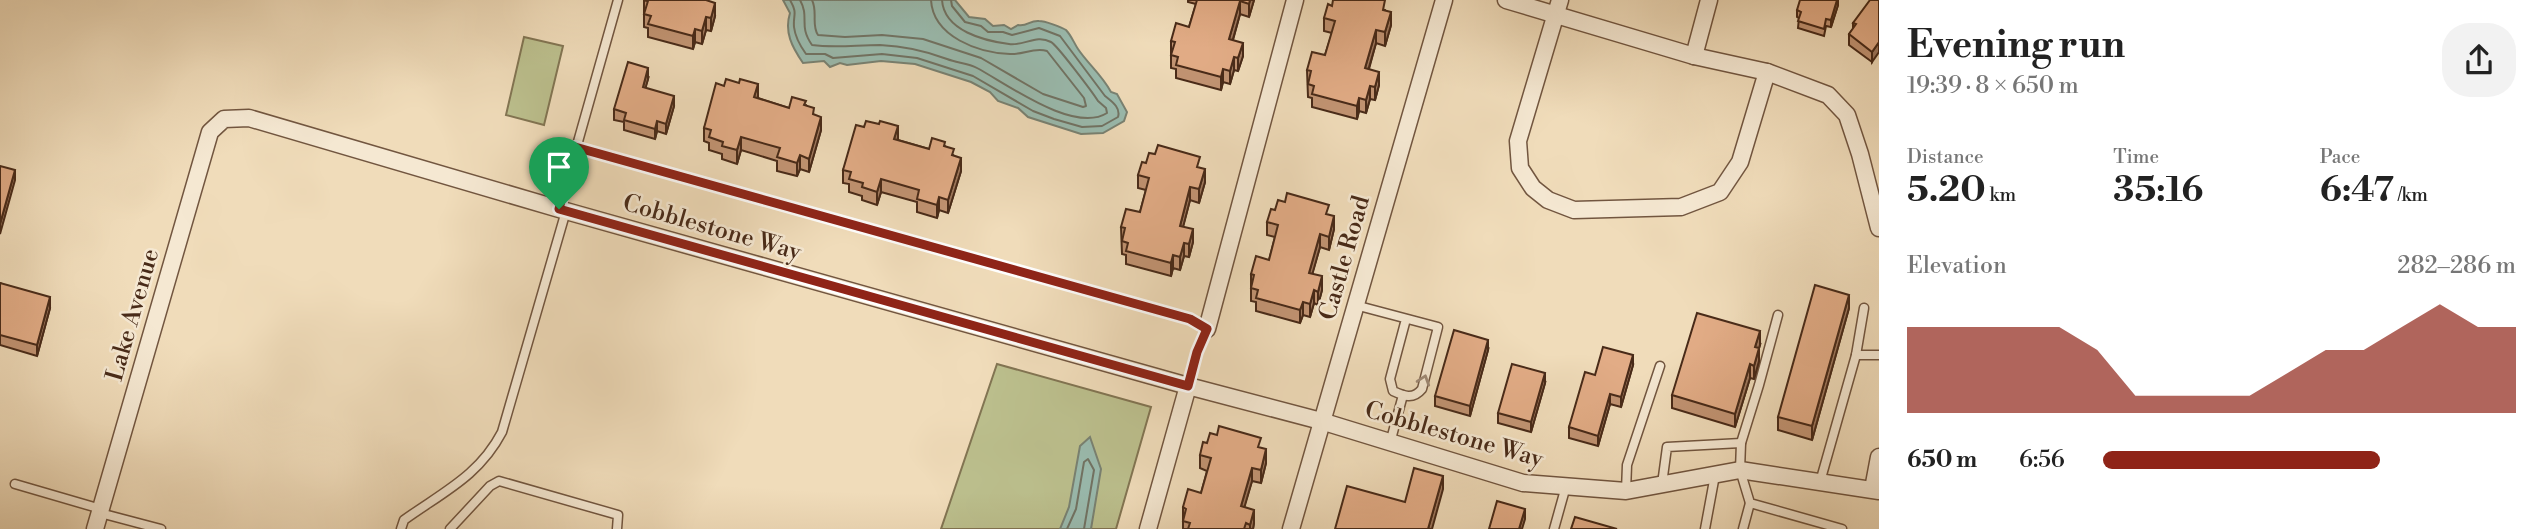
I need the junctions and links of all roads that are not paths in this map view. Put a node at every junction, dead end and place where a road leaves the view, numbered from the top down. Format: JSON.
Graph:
{"nodes":[{"id":1,"x":618,"y":0,"type":"edge"},
{"id":2,"x":1295,"y":0,"type":"edge"},
{"id":3,"x":1444,"y":0,"type":"edge"},
{"id":4,"x":1506,"y":0,"type":"edge"},
{"id":5,"x":1709,"y":0,"type":"edge"},
{"id":6,"x":1558,"y":7,"type":"edge"},
{"id":7,"x":1694,"y":56,"type":"junction"},
{"id":8,"x":1767,"y":72,"type":"junction"},
{"id":9,"x":224,"y":119,"type":"joint"},
{"id":10,"x":575,"y":147,"type":"junction"},
{"id":11,"x":562,"y":210,"type":"junction"},
{"id":12,"x":1879,"y":228,"type":"edge"},
{"id":13,"x":1355,"y":304,"type":"junction"},
{"id":14,"x":1864,"y":308,"type":"dead end"},
{"id":15,"x":1778,"y":315,"type":"dead end"},
{"id":16,"x":1406,"y":319,"type":"junction"},
{"id":17,"x":1207,"y":329,"type":"junction"},
{"id":18,"x":1856,"y":355,"type":"junction"},
{"id":19,"x":1879,"y":355,"type":"edge"},
{"id":20,"x":1660,"y":366,"type":"dead end"},
{"id":21,"x":1188,"y":386,"type":"junction"},
{"id":22,"x":1404,"y":395,"type":"junction"},
{"id":23,"x":1321,"y":421,"type":"junction"},
{"id":24,"x":1390,"y":443,"type":"junction"},
{"id":25,"x":1741,"y":443,"type":"junction"},
{"id":26,"x":1879,"y":457,"type":"edge"},
{"id":27,"x":1740,"y":470,"type":"junction"},
{"id":28,"x":1716,"y":475,"type":"junction"},
{"id":29,"x":1820,"y":482,"type":"junction"},
{"id":30,"x":15,"y":484,"type":"dead end"},
{"id":31,"x":1662,"y":484,"type":"junction"},
{"id":32,"x":1566,"y":486,"type":"junction"},
{"id":33,"x":1876,"y":490,"type":"edge"},
{"id":34,"x":1626,"y":491,"type":"junction"},
{"id":35,"x":1750,"y":503,"type":"junction"},
{"id":36,"x":99,"y":517,"type":"edge"},
{"id":37,"x":162,"y":529,"type":"edge"},
{"id":38,"x":401,"y":529,"type":"edge"},
{"id":39,"x":450,"y":529,"type":"edge"},
{"id":40,"x":617,"y":529,"type":"edge"},
{"id":41,"x":1148,"y":529,"type":"edge"},
{"id":42,"x":1291,"y":529,"type":"edge"},
{"id":43,"x":1554,"y":529,"type":"edge"},
{"id":44,"x":1705,"y":529,"type":"edge"},
{"id":45,"x":1742,"y":529,"type":"edge"},
{"id":46,"x":1842,"y":529,"type":"edge"}],
"edges":[{"from":1,"to":10,"type":"lane"},
{"from":2,"to":17,"type":"street"},
{"from":3,"to":13,"type":"street","name":"Castle Road"},
{"from":4,"to":6,"type":"street"},
{"from":5,"to":7,"type":"street"},
{"from":6,"to":7,"type":"street"},
{"from":6,"to":8,"type":"street"},
{"from":7,"to":8,"type":"street"},
{"from":8,"to":12,"type":"street"},
{"from":9,"to":11,"type":"street","name":"Cobblestone Way"},
{"from":9,"to":36,"type":"street","name":"Lake Avenue"},
{"from":10,"to":11,"type":"lane"},
{"from":10,"to":17,"type":"lane","name":"Cobblestone Way"},
{"from":11,"to":21,"type":"street","name":"Cobblestone Way"},
{"from":11,"to":38,"type":"lane"},
{"from":13,"to":16,"type":"lane"},
{"from":13,"to":23,"type":"street","name":"Castle Road"},
{"from":14,"to":18,"type":"lane"},
{"from":15,"to":25,"type":"lane"},
{"from":16,"to":22,"type":"lane"},
{"from":22,"to":16,"type":"lane","one_way":true},
{"from":17,"to":21,"type":"lane"},
{"from":18,"to":19,"type":"lane"},
{"from":18,"to":29,"type":"lane"},
{"from":20,"to":34,"type":"lane"},
{"from":21,"to":23,"type":"street","name":"Cobblestone Way"},
{"from":21,"to":41,"type":"street"},
{"from":22,"to":24,"type":"lane"},
{"from":23,"to":24,"type":"street","name":"Cobblestone Way"},
{"from":23,"to":42,"type":"street","name":"Castle Road"},
{"from":24,"to":32,"type":"street","name":"Cobblestone Way"},
{"from":25,"to":27,"type":"lane"},
{"from":25,"to":31,"type":"lane"},
{"from":26,"to":33,"type":"street"},
{"from":27,"to":28,"type":"street","name":"Cobblestone Way"},
{"from":27,"to":29,"type":"street","name":"Cobblestone Way"},
{"from":27,"to":35,"type":"lane"},
{"from":28,"to":31,"type":"street","name":"Cobblestone Way"},
{"from":28,"to":44,"type":"lane"},
{"from":29,"to":33,"type":"street","name":"Cobblestone Way"},
{"from":30,"to":36,"type":"lane"},
{"from":31,"to":34,"type":"street","name":"Cobblestone Way"},
{"from":32,"to":34,"type":"street","name":"Cobblestone Way"},
{"from":32,"to":43,"type":"lane"},
{"from":35,"to":45,"type":"lane"},
{"from":35,"to":46,"type":"lane"},
{"from":36,"to":37,"type":"lane"},
{"from":39,"to":40,"type":"lane"}]}
